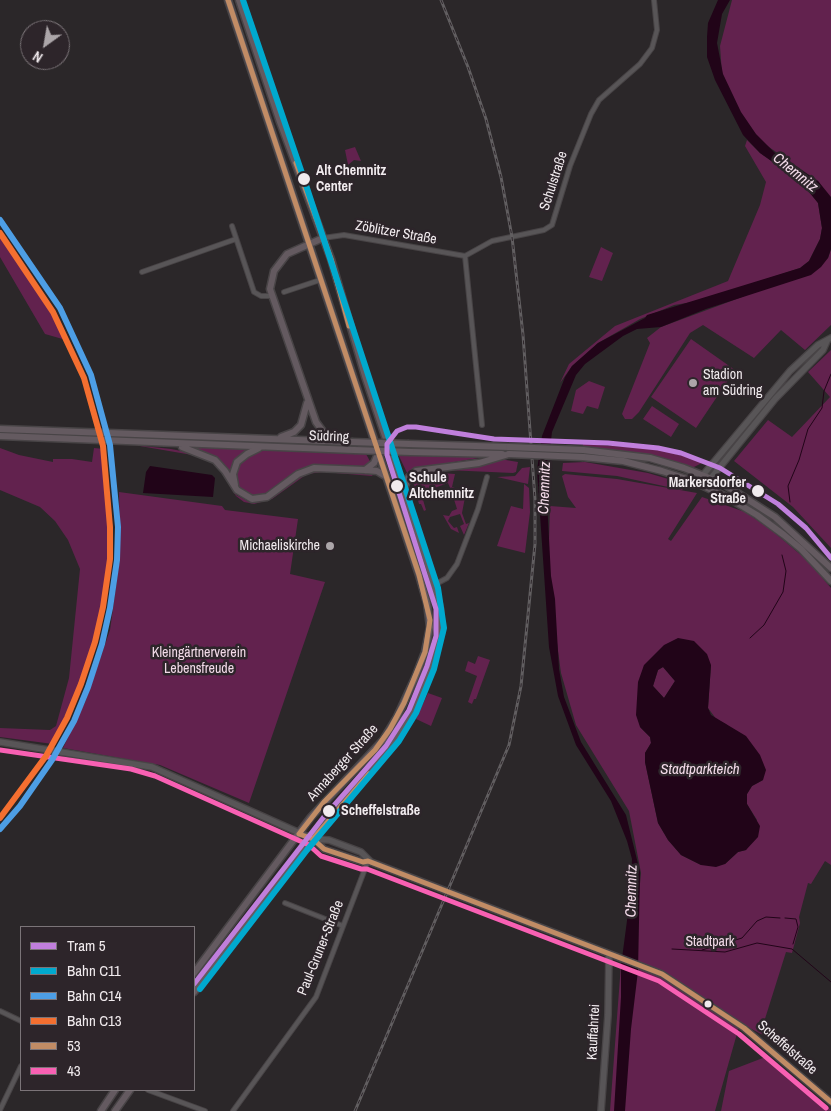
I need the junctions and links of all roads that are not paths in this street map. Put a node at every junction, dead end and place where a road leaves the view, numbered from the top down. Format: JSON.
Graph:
{"nodes":[{"id":1,"x":228,"y":0,"type":"edge"},
{"id":2,"x":239,"y":0,"type":"edge"},
{"id":3,"x":654,"y":0,"type":"edge"},
{"id":4,"x":232,"y":226,"type":"dead end"},
{"id":5,"x":323,"y":238,"type":"junction"},
{"id":6,"x":236,"y":239,"type":"junction"},
{"id":7,"x":308,"y":244,"type":"junction"},
{"id":8,"x":465,"y":256,"type":"junction"},
{"id":9,"x":142,"y":272,"type":"dead end"},
{"id":10,"x":320,"y":280,"type":"junction"},
{"id":11,"x":284,"y":292,"type":"dead end"},
{"id":12,"x":272,"y":296,"type":"junction"},
{"id":13,"x":830,"y":341,"type":"edge"},
{"id":14,"x":308,"y":399,"type":"junction"},
{"id":15,"x":316,"y":422,"type":"junction"},
{"id":16,"x":482,"y":425,"type":"dead end"},
{"id":17,"x":0,"y":429,"type":"edge"},
{"id":18,"x":0,"y":436,"type":"edge"},
{"id":19,"x":114,"y":438,"type":"junction"},
{"id":20,"x":276,"y":439,"type":"junction"},
{"id":21,"x":311,"y":440,"type":"junction"},
{"id":22,"x":337,"y":441,"type":"junction"},
{"id":23,"x":174,"y":444,"type":"junction"},
{"id":24,"x":261,"y":448,"type":"junction"},
{"id":25,"x":288,"y":448,"type":"junction"},
{"id":26,"x":509,"y":451,"type":"junction"},
{"id":27,"x":378,"y":453,"type":"junction"},
{"id":28,"x":583,"y":453,"type":"junction"},
{"id":29,"x":365,"y":470,"type":"junction"},
{"id":30,"x":703,"y":475,"type":"junction"},
{"id":31,"x":385,"y":476,"type":"junction"},
{"id":32,"x":487,"y":477,"type":"dead end"},
{"id":33,"x":711,"y":478,"type":"junction"},
{"id":34,"x":702,"y":484,"type":"junction"},
{"id":35,"x":237,"y":490,"type":"junction"},
{"id":36,"x":404,"y":490,"type":"junction"},
{"id":37,"x":831,"y":568,"type":"edge"},
{"id":38,"x":831,"y":581,"type":"edge"},
{"id":39,"x":434,"y":585,"type":"junction"},
{"id":40,"x":0,"y":742,"type":"edge"},
{"id":41,"x":302,"y":835,"type":"junction"},
{"id":42,"x":312,"y":839,"type":"junction"},
{"id":43,"x":368,"y":860,"type":"junction"},
{"id":44,"x":285,"y":903,"type":"dead end"},
{"id":45,"x":343,"y":926,"type":"junction"},
{"id":46,"x":609,"y":954,"type":"junction"},
{"id":47,"x":195,"y":972,"type":"edge"},
{"id":48,"x":195,"y":991,"type":"edge"},
{"id":49,"x":0,"y":1011,"type":"edge"},
{"id":50,"x":20,"y":1021,"type":"edge"},
{"id":51,"x":20,"y":1068,"type":"edge"},
{"id":52,"x":114,"y":1091,"type":"edge"},
{"id":53,"x":129,"y":1091,"type":"edge"},
{"id":54,"x":151,"y":1091,"type":"edge"},
{"id":55,"x":831,"y":1102,"type":"edge"},
{"id":56,"x":0,"y":1110,"type":"edge"},
{"id":57,"x":102,"y":1111,"type":"edge"},
{"id":58,"x":115,"y":1111,"type":"edge"},
{"id":59,"x":205,"y":1111,"type":"edge"},
{"id":60,"x":233,"y":1111,"type":"edge"},
{"id":61,"x":600,"y":1111,"type":"edge"}],
"edges":[{"from":1,"to":7,"type":"main road","name":"Annaberger Straße"},
{"from":2,"to":5,"type":"main road","name":"Annaberger Straße"},
{"from":3,"to":8,"type":"street","name":"Schulstraße"},
{"from":4,"to":6,"type":"street"},
{"from":5,"to":7,"type":"main road"},
{"from":5,"to":8,"type":"street","name":"Zöblitzer Straße"},
{"from":5,"to":36,"type":"main road","name":"Annaberger Straße"},
{"from":6,"to":9,"type":"street"},
{"from":6,"to":12,"type":"street"},
{"from":7,"to":10,"type":"main road","name":"Annaberger Straße"},
{"from":7,"to":12,"type":"main road"},
{"from":8,"to":16,"type":"street"},
{"from":10,"to":11,"type":"street"},
{"from":10,"to":27,"type":"main road","name":"Annaberger Straße"},
{"from":12,"to":14,"type":"main road"},
{"from":13,"to":30,"type":"main road"},
{"from":13,"to":33,"type":"main road"},
{"from":14,"to":15,"type":"main road"},
{"from":14,"to":20,"type":"main road"},
{"from":15,"to":21,"type":"main road"},
{"from":15,"to":22,"type":"main road"},
{"from":17,"to":19,"type":"main road","name":"Südring"},
{"from":18,"to":19,"type":"main road","name":"Südring"},
{"from":19,"to":20,"type":"main road","name":"Südring"},
{"from":19,"to":23,"type":"main road","name":"Südring"},
{"from":20,"to":21,"type":"main road","name":"Südring"},
{"from":21,"to":22,"type":"main road","name":"Südring"},
{"from":21,"to":25,"type":"main road"},
{"from":22,"to":26,"type":"main road","name":"Südring","bridge":true},
{"from":23,"to":24,"type":"main road","name":"Südring"},
{"from":23,"to":35,"type":"main road"},
{"from":24,"to":25,"type":"main road","name":"Südring"},
{"from":24,"to":35,"type":"main road"},
{"from":25,"to":26,"type":"main road","name":"Südring","bridge":true},
{"from":26,"to":28,"type":"main road","name":"Südring","bridge":true},
{"from":26,"to":36,"type":"main road"},
{"from":27,"to":29,"type":"main road"},
{"from":27,"to":31,"type":"main road","name":"Annaberger Straße"},
{"from":28,"to":30,"type":"main road","name":"Südring"},
{"from":28,"to":34,"type":"main road","name":"Südring"},
{"from":29,"to":31,"type":"main road"},
{"from":29,"to":35,"type":"main road"},
{"from":30,"to":33,"type":"main road","name":"Südring"},
{"from":30,"to":34,"type":"main road"},
{"from":31,"to":41,"type":"main road","name":"Annaberger Straße"},
{"from":32,"to":39,"type":"street"},
{"from":33,"to":34,"type":"main road"},
{"from":33,"to":37,"type":"main road","name":"Südring"},
{"from":34,"to":38,"type":"main road","name":"Südring"},
{"from":36,"to":39,"type":"main road","name":"Annaberger Straße"},
{"from":39,"to":42,"type":"main road","name":"Annaberger Straße"},
{"from":40,"to":41,"type":"main road","name":"Scheffelstraße"},
{"from":41,"to":42,"type":"main road","name":"Scheffelstraße"},
{"from":41,"to":47,"type":"main road","name":"Annaberger Straße"},
{"from":42,"to":43,"type":"main road","name":"Scheffelstraße"},
{"from":42,"to":43,"type":"main road","name":"Scheffelstraße"},
{"from":42,"to":48,"type":"main road","name":"Annaberger Straße"},
{"from":43,"to":45,"type":"street","name":"Paul-Gruner-Straße"},
{"from":43,"to":46,"type":"main road","name":"Scheffelstraße"},
{"from":44,"to":45,"type":"street"},
{"from":45,"to":60,"type":"street","name":"Paul-Gruner-Straße"},
{"from":46,"to":55,"type":"main road","name":"Scheffelstraße"},
{"from":46,"to":61,"type":"main road","name":"Kauffahrtei"},
{"from":49,"to":50,"type":"street"},
{"from":51,"to":56,"type":"street"},
{"from":52,"to":57,"type":"main road"},
{"from":53,"to":58,"type":"main road"},
{"from":54,"to":59,"type":"street"}]}
